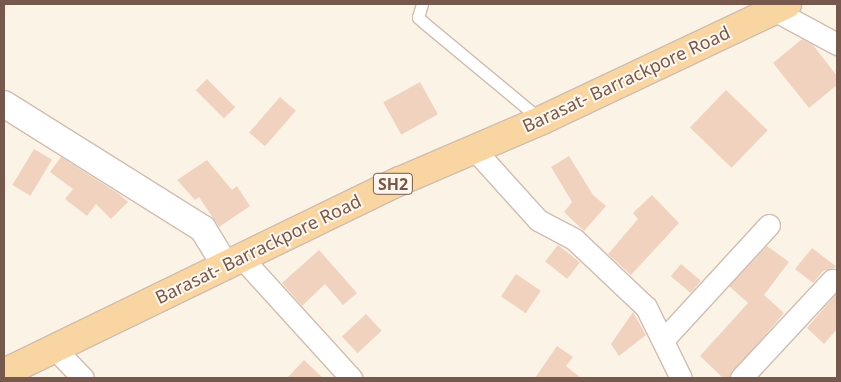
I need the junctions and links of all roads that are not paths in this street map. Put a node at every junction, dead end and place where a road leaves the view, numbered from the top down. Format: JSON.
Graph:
{"nodes":[{"id":1,"x":422,"y":4,"type":"edge"},
{"id":2,"x":780,"y":7,"type":"edge"},
{"id":3,"x":837,"y":44,"type":"edge"},
{"id":4,"x":4,"y":104,"type":"edge"},
{"id":5,"x":542,"y":120,"type":"junction"},
{"id":6,"x":474,"y":149,"type":"junction"},
{"id":7,"x":769,"y":225,"type":"dead end"},
{"id":8,"x":233,"y":261,"type":"junction"},
{"id":9,"x":832,"y":280,"type":"dead end"},
{"id":10,"x":664,"y":339,"type":"junction"},
{"id":11,"x":55,"y":349,"type":"junction"},
{"id":12,"x":4,"y":372,"type":"edge"},
{"id":13,"x":676,"y":376,"type":"edge"},
{"id":14,"x":83,"y":378,"type":"edge"},
{"id":15,"x":351,"y":378,"type":"edge"},
{"id":16,"x":741,"y":378,"type":"edge"}],
"edges":[{"from":1,"to":5,"type":"lane"},
{"from":2,"to":3,"type":"street"},
{"from":2,"to":5,"type":"main road","name":"Barasat- Barrackpore Road","number":"SH2"},
{"from":4,"to":8,"type":"street"},
{"from":5,"to":6,"type":"main road","name":"Barasat- Barrackpore Road","number":"SH2"},
{"from":6,"to":8,"type":"main road","name":"Barasat- Barrackpore Road","number":"SH2"},
{"from":6,"to":10,"type":"street"},
{"from":7,"to":10,"type":"street"},
{"from":8,"to":11,"type":"main road","name":"Barasat- Barrackpore Road","number":"SH2"},
{"from":8,"to":15,"type":"street"},
{"from":9,"to":16,"type":"street"},
{"from":10,"to":13,"type":"street"},
{"from":11,"to":12,"type":"main road","name":"Barasat- Barrackpore Road","number":"SH2"},
{"from":11,"to":14,"type":"street"}]}
